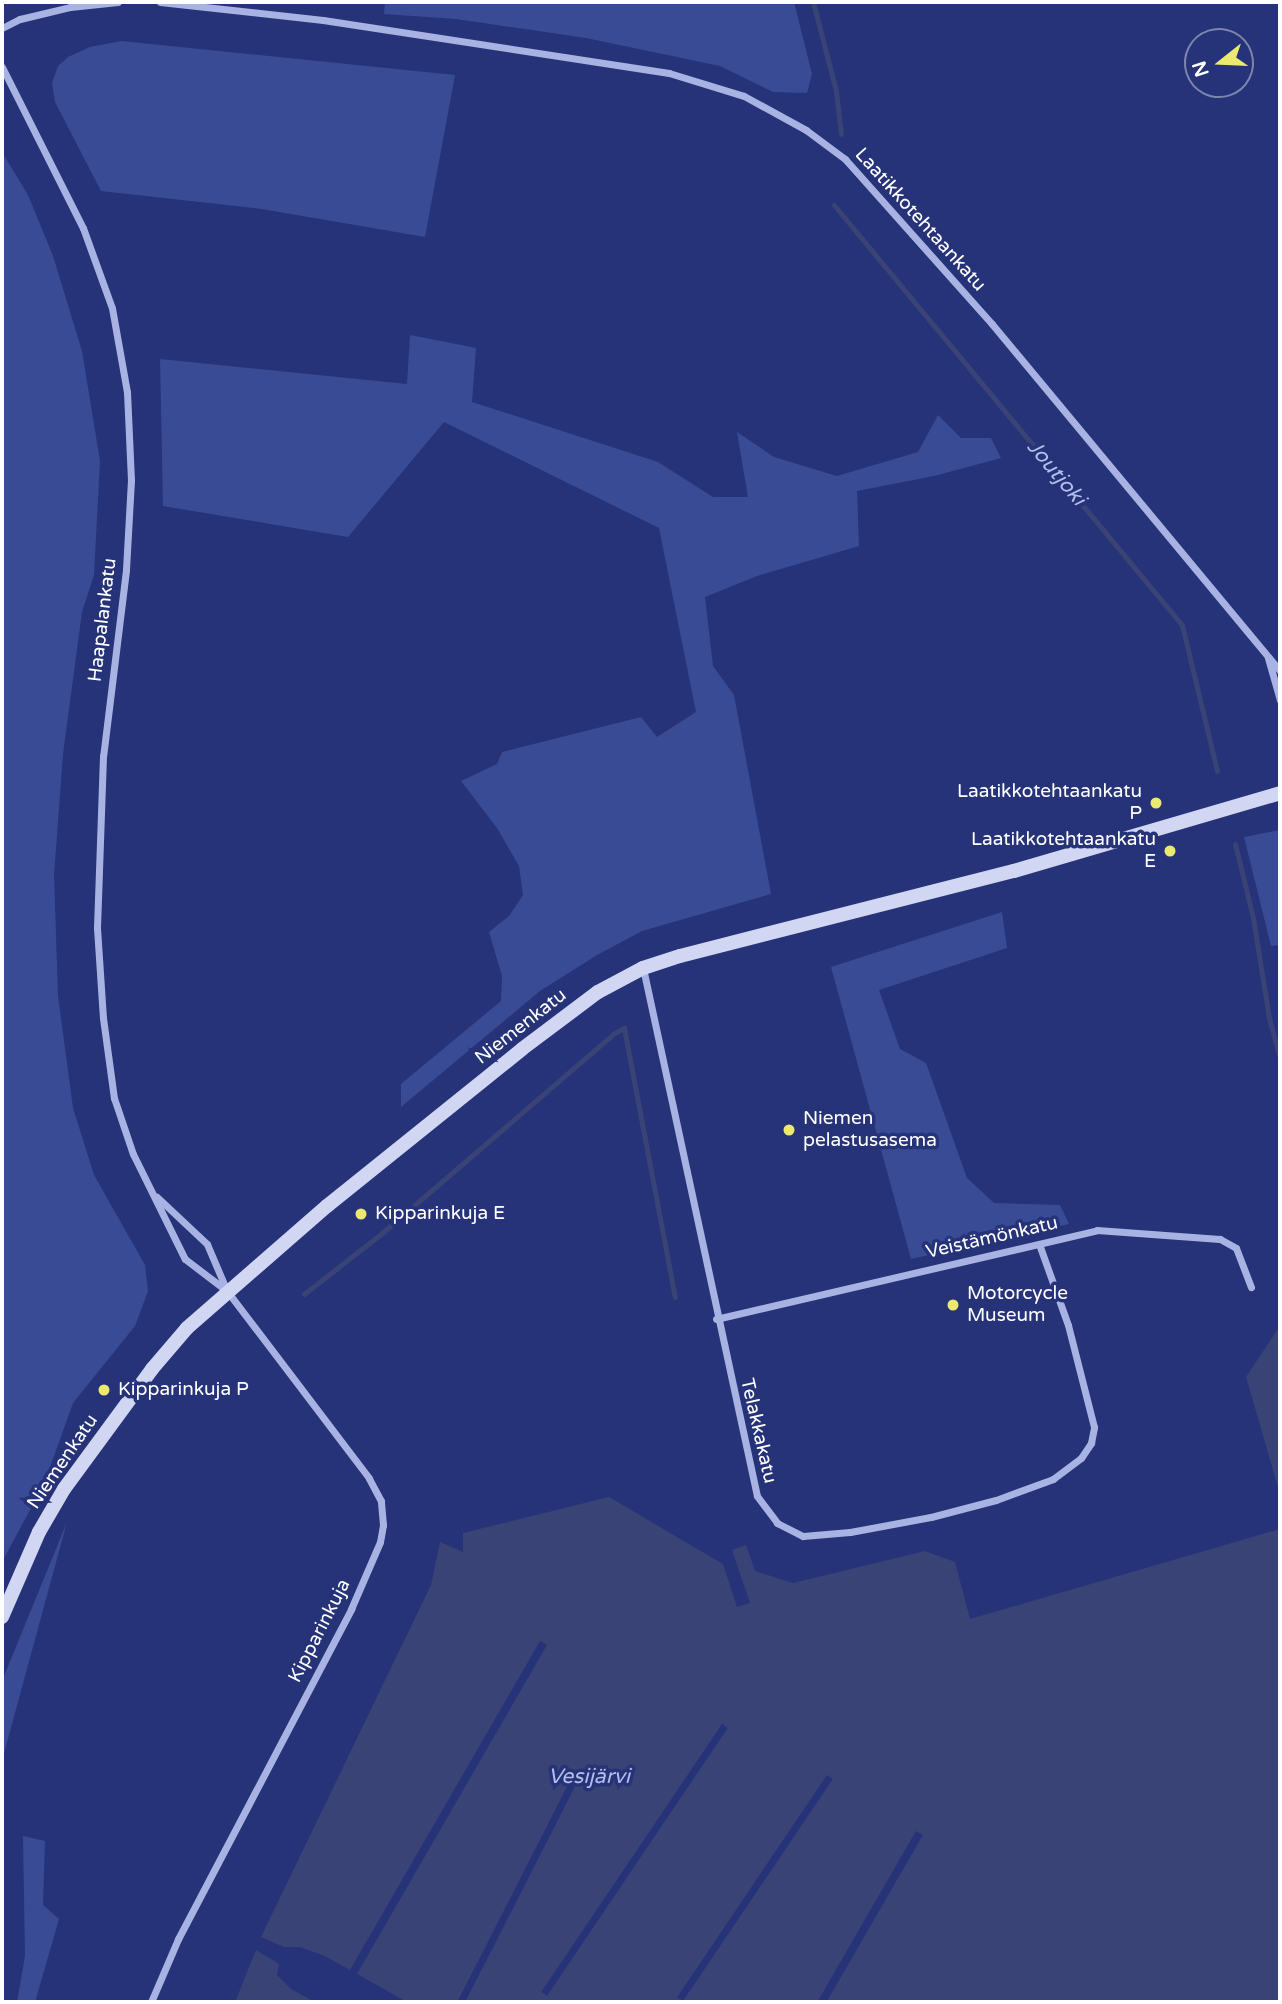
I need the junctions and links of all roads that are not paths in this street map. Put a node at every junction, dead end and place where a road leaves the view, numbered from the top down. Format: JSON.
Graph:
{"nodes":[{"id":1,"x":118,"y":2,"type":"edge"},
{"id":2,"x":160,"y":2,"type":"edge"},
{"id":3,"x":2,"y":28,"type":"edge"},
{"id":4,"x":2,"y":67,"type":"edge"},
{"id":5,"x":1266,"y":654,"type":"junction"},
{"id":6,"x":1280,"y":671,"type":"edge"},
{"id":7,"x":1280,"y":700,"type":"edge"},
{"id":8,"x":1280,"y":793,"type":"edge"},
{"id":9,"x":643,"y":968,"type":"junction"},
{"id":10,"x":154,"y":1194,"type":"junction"},
{"id":11,"x":1039,"y":1244,"type":"junction"},
{"id":12,"x":1251,"y":1287,"type":"dead end"},
{"id":13,"x":227,"y":1291,"type":"junction"},
{"id":14,"x":716,"y":1319,"type":"junction"},
{"id":15,"x":2,"y":1617,"type":"edge"},
{"id":16,"x":151,"y":2002,"type":"edge"}],
"edges":[{"from":1,"to":3,"type":"street"},
{"from":2,"to":5,"type":"street","name":"Laatikkotehtaankatu"},
{"from":4,"to":10,"type":"street","name":"Haapalankatu"},
{"from":5,"to":6,"type":"street","name":"Laatikkotehtaankatu"},
{"from":5,"to":7,"type":"street","name":"Laatikkotehtaankatu"},
{"from":8,"to":9,"type":"street","name":"Niemenkatu"},
{"from":9,"to":13,"type":"street","name":"Niemenkatu"},
{"from":9,"to":14,"type":"street","name":"Telakkakatu"},
{"from":10,"to":13,"type":"street","name":"Haapalankatu"},
{"from":10,"to":13,"type":"street","name":"Haapalankatu"},
{"from":11,"to":12,"type":"street","name":"Veistämönkatu"},
{"from":11,"to":14,"type":"street","name":"Veistämönkatu"},
{"from":11,"to":14,"type":"street","name":"Telakkakatu"},
{"from":13,"to":15,"type":"street","name":"Niemenkatu"},
{"from":13,"to":16,"type":"street","name":"Kipparinkuja"}]}
